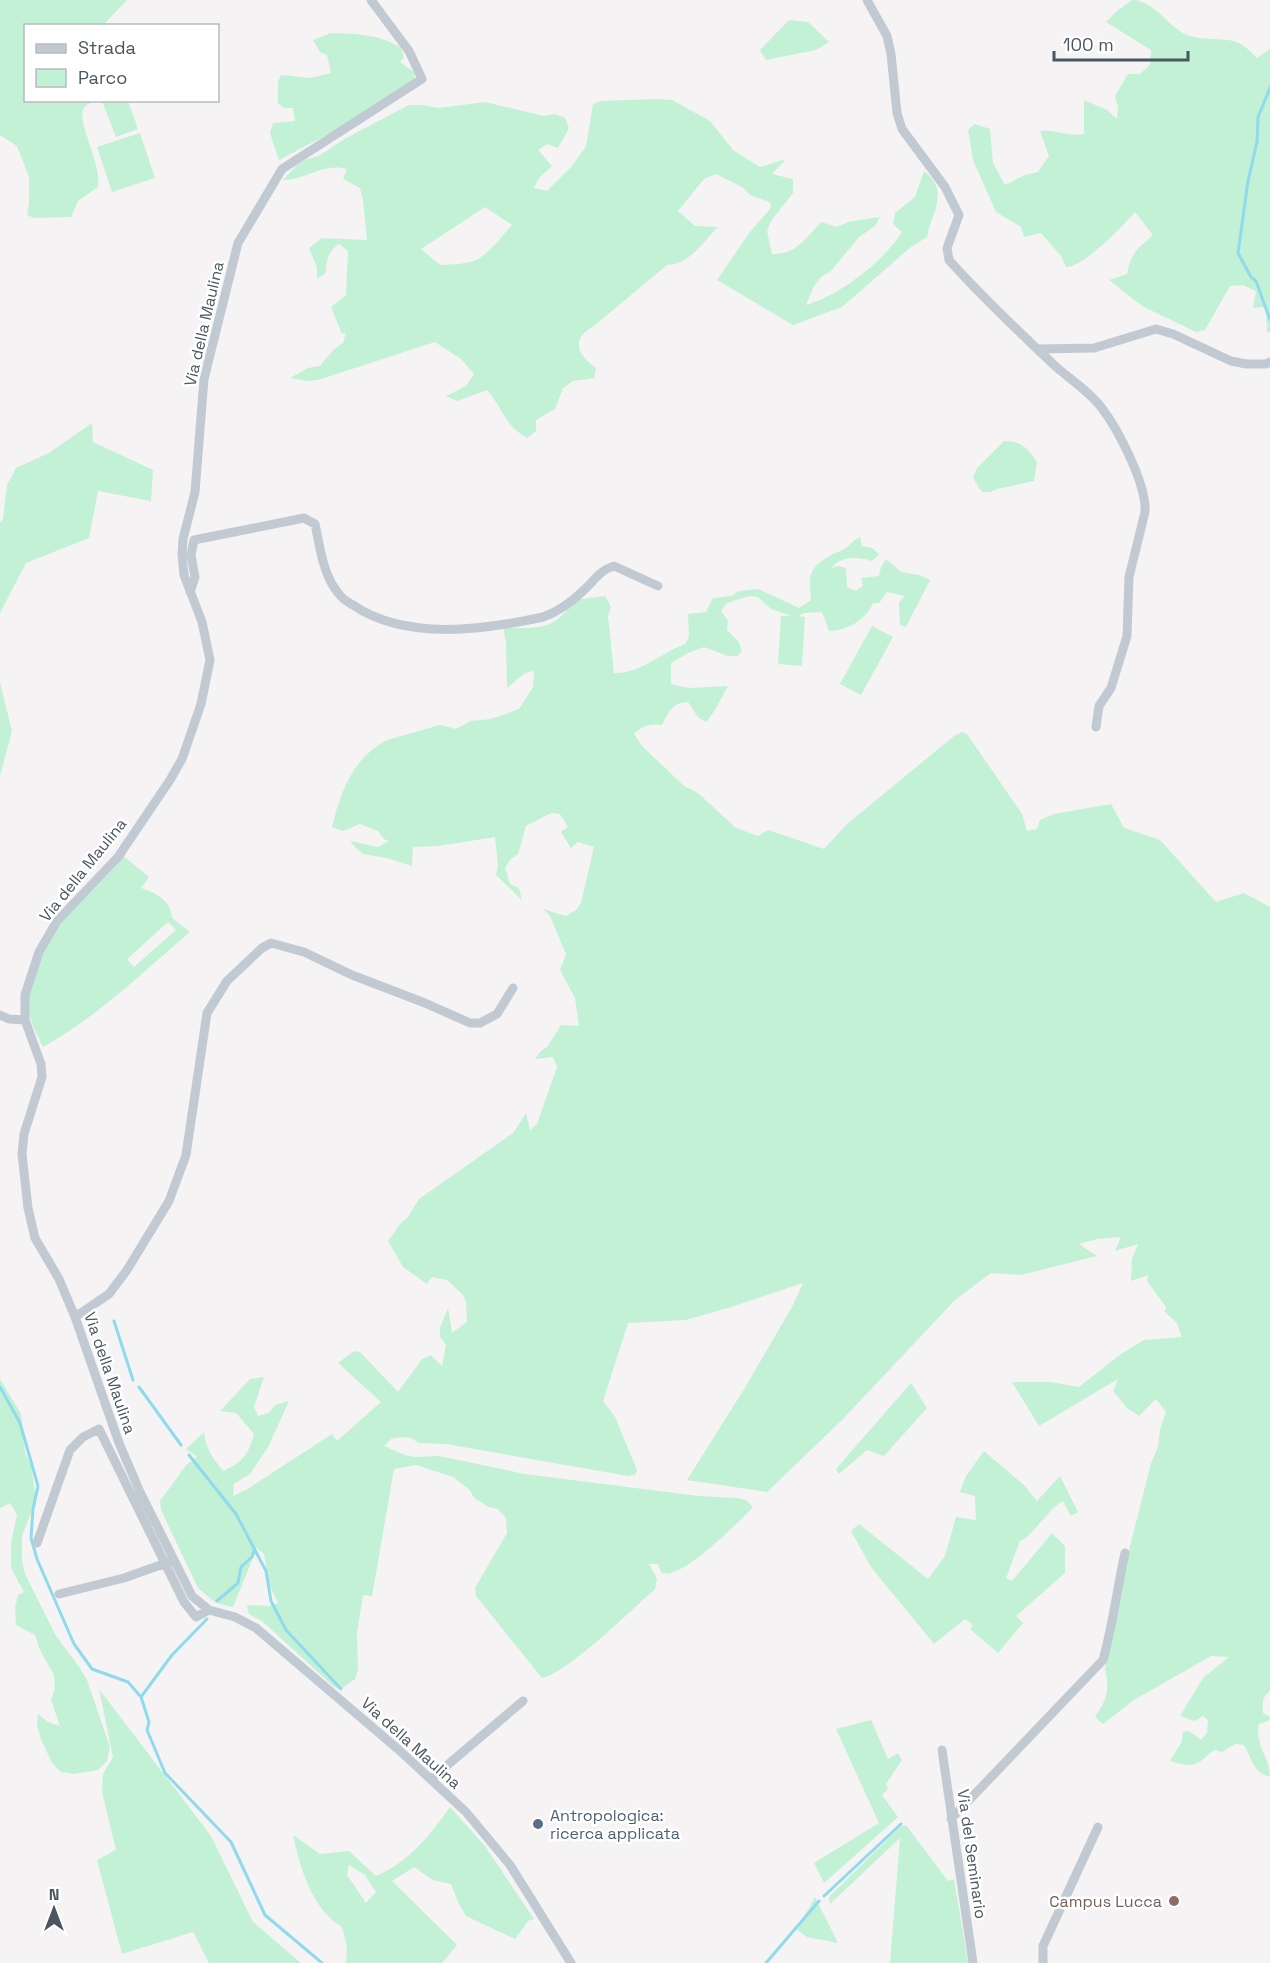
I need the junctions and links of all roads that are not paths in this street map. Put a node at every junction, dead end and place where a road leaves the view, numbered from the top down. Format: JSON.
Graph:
{"nodes":[{"id":1,"x":371,"y":0,"type":"edge"},
{"id":2,"x":867,"y":0,"type":"edge"},
{"id":3,"x":1038,"y":349,"type":"junction"},
{"id":4,"x":1270,"y":362,"type":"edge"},
{"id":5,"x":658,"y":586,"type":"dead end"},
{"id":6,"x":190,"y":592,"type":"junction"},
{"id":7,"x":1096,"y":727,"type":"dead end"},
{"id":8,"x":513,"y":988,"type":"dead end"},
{"id":9,"x":0,"y":1015,"type":"edge"},
{"id":10,"x":25,"y":1020,"type":"junction"},
{"id":11,"x":75,"y":1317,"type":"junction"},
{"id":12,"x":37,"y":1544,"type":"dead end"},
{"id":13,"x":1125,"y":1553,"type":"dead end"},
{"id":14,"x":169,"y":1562,"type":"junction"},
{"id":15,"x":59,"y":1594,"type":"dead end"},
{"id":16,"x":209,"y":1610,"type":"junction"},
{"id":17,"x":523,"y":1701,"type":"dead end"},
{"id":18,"x":942,"y":1750,"type":"dead end"},
{"id":19,"x":431,"y":1779,"type":"junction"},
{"id":20,"x":951,"y":1819,"type":"junction"},
{"id":21,"x":1098,"y":1827,"type":"dead end"},
{"id":22,"x":571,"y":1963,"type":"edge"},
{"id":23,"x":973,"y":1963,"type":"edge"},
{"id":24,"x":1043,"y":1963,"type":"edge"}],
"edges":[{"from":1,"to":6,"type":"street","name":"Via della Maulina"},
{"from":2,"to":3,"type":"street"},
{"from":3,"to":4,"type":"street"},
{"from":3,"to":7,"type":"street"},
{"from":5,"to":6,"type":"street"},
{"from":6,"to":10,"type":"street","name":"Via della Maulina"},
{"from":8,"to":11,"type":"street"},
{"from":9,"to":10,"type":"street"},
{"from":10,"to":11,"type":"street","name":"Via della Maulina"},
{"from":11,"to":14,"type":"street","name":"Via della Maulina"},
{"from":12,"to":14,"type":"street"},
{"from":13,"to":20,"type":"street"},
{"from":14,"to":15,"type":"street"},
{"from":14,"to":16,"type":"street","name":"Via della Maulina"},
{"from":14,"to":16,"type":"street"},
{"from":16,"to":19,"type":"street","name":"Via della Maulina"},
{"from":17,"to":19,"type":"street"},
{"from":18,"to":20,"type":"street","name":"Via del Seminario"},
{"from":19,"to":22,"type":"street","name":"Via della Maulina"},
{"from":20,"to":23,"type":"street","name":"Via del Seminario"},
{"from":21,"to":24,"type":"street"}]}
